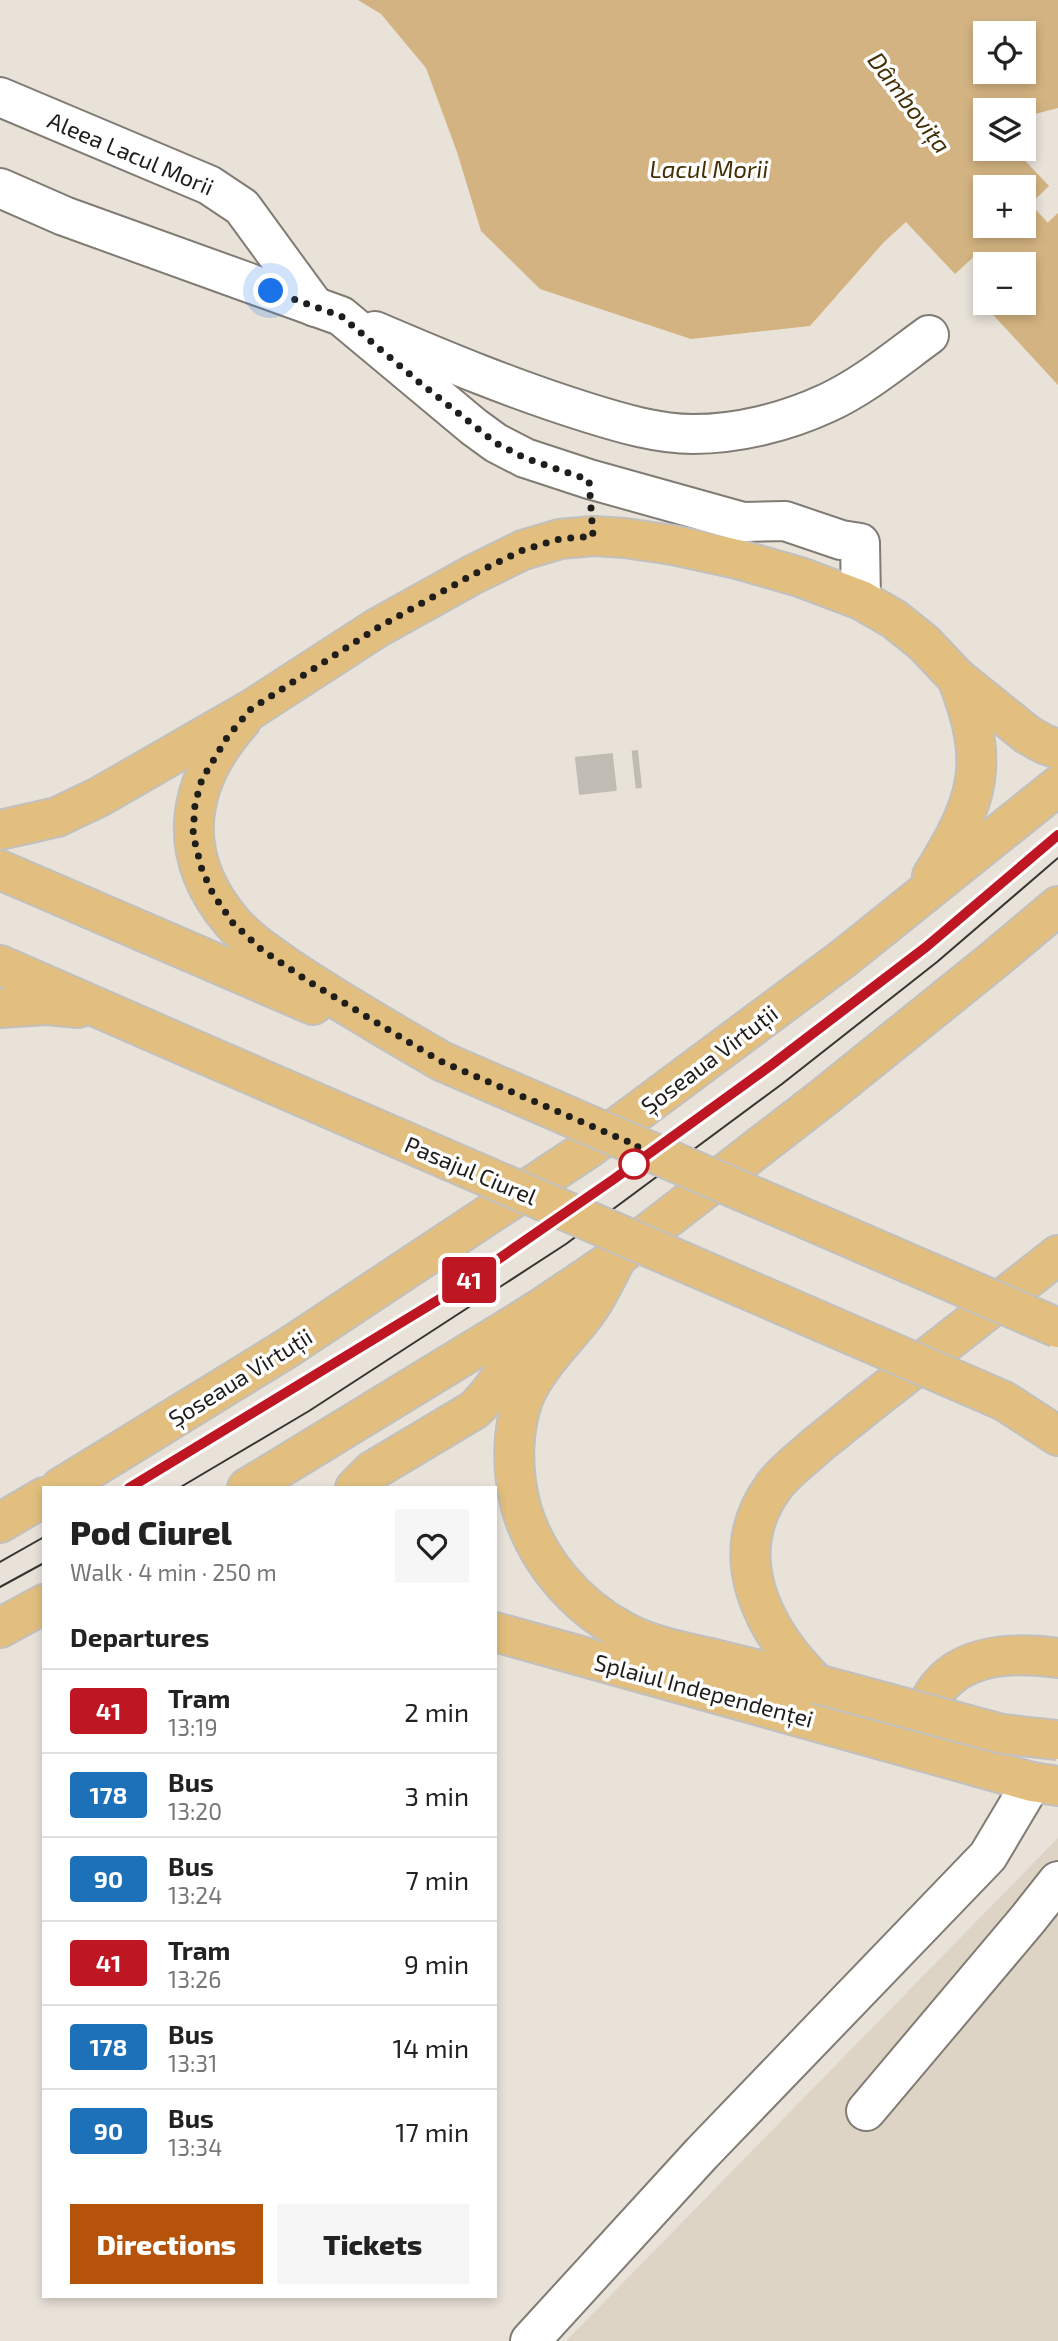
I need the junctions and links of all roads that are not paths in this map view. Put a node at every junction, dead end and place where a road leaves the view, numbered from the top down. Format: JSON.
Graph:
{"nodes":[{"id":1,"x":0,"y":97,"type":"edge"},
{"id":2,"x":0,"y":188,"type":"edge"},
{"id":3,"x":328,"y":311,"type":"junction"},
{"id":4,"x":929,"y":335,"type":"dead end"},
{"id":5,"x":589,"y":480,"type":"junction"},
{"id":6,"x":593,"y":536,"type":"junction"},
{"id":7,"x":861,"y":600,"type":"junction"},
{"id":8,"x":957,"y":678,"type":"junction"},
{"id":9,"x":251,"y":709,"type":"junction"},
{"id":10,"x":1058,"y":749,"type":"edge"},
{"id":11,"x":1058,"y":786,"type":"edge"},
{"id":12,"x":0,"y":830,"type":"edge"},
{"id":13,"x":0,"y":870,"type":"edge"},
{"id":14,"x":916,"y":900,"type":"junction"},
{"id":15,"x":1058,"y":906,"type":"edge"},
{"id":16,"x":1058,"y":934,"type":"edge"},
{"id":17,"x":995,"y":960,"type":"junction"},
{"id":18,"x":0,"y":965,"type":"edge"},
{"id":19,"x":0,"y":1007,"type":"edge"},
{"id":20,"x":103,"y":1010,"type":"junction"},
{"id":21,"x":440,"y":1061,"type":"junction"},
{"id":22,"x":1058,"y":1255,"type":"edge"},
{"id":23,"x":617,"y":1257,"type":"junction"},
{"id":24,"x":537,"y":1311,"type":"junction"},
{"id":25,"x":1058,"y":1328,"type":"edge"},
{"id":26,"x":1004,"y":1401,"type":"junction"},
{"id":27,"x":1058,"y":1424,"type":"edge"},
{"id":28,"x":1058,"y":1436,"type":"edge"},
{"id":29,"x":63,"y":1486,"type":"edge"},
{"id":30,"x":250,"y":1486,"type":"edge"},
{"id":31,"x":357,"y":1486,"type":"edge"},
{"id":32,"x":42,"y":1498,"type":"edge"},
{"id":33,"x":0,"y":1523,"type":"edge"},
{"id":34,"x":42,"y":1605,"type":"edge"},
{"id":35,"x":0,"y":1628,"type":"edge"},
{"id":36,"x":497,"y":1633,"type":"edge"},
{"id":37,"x":1058,"y":1658,"type":"edge"},
{"id":38,"x":817,"y":1684,"type":"junction"},
{"id":39,"x":1058,"y":1740,"type":"edge"},
{"id":40,"x":913,"y":1748,"type":"junction"},
{"id":41,"x":1045,"y":1784,"type":"edge"},
{"id":42,"x":1058,"y":1881,"type":"edge"},
{"id":43,"x":866,"y":2112,"type":"dead end"},
{"id":44,"x":530,"y":2341,"type":"edge"}],
"edges":[{"from":1,"to":3,"type":"lane","name":"Aleea Lacul Morii"},
{"from":2,"to":3,"type":"lane"},
{"from":3,"to":4,"type":"lane"},
{"from":3,"to":5,"type":"lane","name":"Aleea Lacul Morii"},
{"from":5,"to":6,"type":"lane"},
{"from":5,"to":7,"type":"lane","name":"Aleea Lacul Morii"},
{"from":6,"to":7,"type":"main road"},
{"from":6,"to":9,"type":"main road"},
{"from":7,"to":8,"type":"main road"},
{"from":8,"to":10,"type":"main road"},
{"from":8,"to":14,"type":"main road"},
{"from":9,"to":12,"type":"main road"},
{"from":9,"to":21,"type":"main road"},
{"from":11,"to":14,"type":"main road","name":"Șoseaua Virtuții"},
{"from":13,"to":21,"type":"main road"},
{"from":14,"to":29,"type":"main road","name":"Șoseaua Virtuții"},
{"from":15,"to":17,"type":"main road"},
{"from":16,"to":17,"type":"main road"},
{"from":17,"to":23,"type":"main road"},
{"from":18,"to":20,"type":"main road","name":"Pasajul Ciurel"},
{"from":19,"to":20,"type":"main road"},
{"from":20,"to":26,"type":"main road","name":"Pasajul Ciurel","bridge":true},
{"from":21,"to":25,"type":"main road","bridge":true},
{"from":22,"to":38,"type":"main road"},
{"from":23,"to":24,"type":"main road"},
{"from":23,"to":38,"type":"main road"},
{"from":24,"to":30,"type":"main road"},
{"from":24,"to":31,"type":"main road"},
{"from":26,"to":27,"type":"main road","name":"Pasajul Ciurel"},
{"from":26,"to":28,"type":"main road"},
{"from":32,"to":33,"type":"main road"},
{"from":34,"to":35,"type":"main road"},
{"from":36,"to":40,"type":"main road","name":"Splaiul Independenței"},
{"from":37,"to":40,"type":"main road"},
{"from":38,"to":39,"type":"main road","bridge":true},
{"from":40,"to":41,"type":"main road","name":"Splaiul Independenței"},
{"from":41,"to":44,"type":"lane"},
{"from":42,"to":43,"type":"lane"}]}
